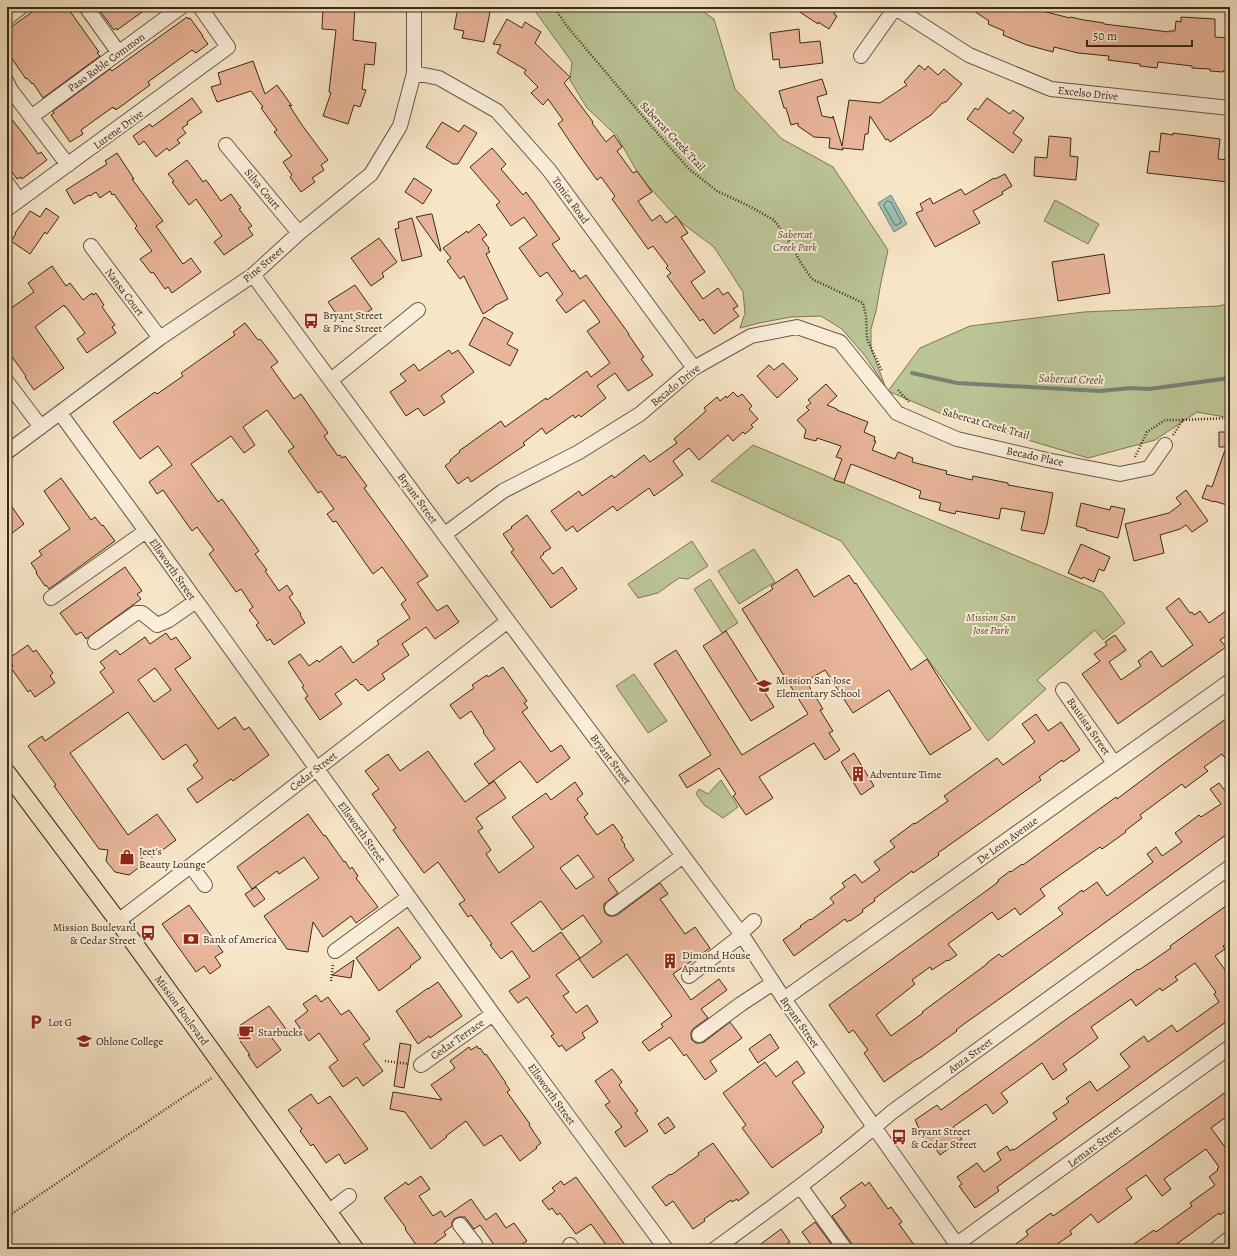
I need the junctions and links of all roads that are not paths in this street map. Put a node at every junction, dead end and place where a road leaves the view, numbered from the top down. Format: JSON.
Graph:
{"nodes":[{"id":1,"x":21,"y":7,"type":"edge"},
{"id":2,"x":86,"y":7,"type":"edge"},
{"id":3,"x":181,"y":7,"type":"edge"},
{"id":4,"x":200,"y":7,"type":"edge"},
{"id":5,"x":414,"y":7,"type":"edge"},
{"id":6,"x":895,"y":8,"type":"edge"},
{"id":7,"x":7,"y":18,"type":"edge"},
{"id":8,"x":119,"y":53,"type":"junction"},
{"id":9,"x":861,"y":56,"type":"dead end"},
{"id":10,"x":414,"y":73,"type":"junction"},
{"id":11,"x":8,"y":87,"type":"edge"},
{"id":12,"x":1230,"y":108,"type":"edge"},
{"id":13,"x":31,"y":117,"type":"junction"},
{"id":14,"x":226,"y":145,"type":"dead end"},
{"id":15,"x":68,"y":165,"type":"junction"},
{"id":16,"x":7,"y":183,"type":"edge"},
{"id":17,"x":19,"y":200,"type":"junction"},
{"id":18,"x":7,"y":209,"type":"edge"},
{"id":19,"x":299,"y":233,"type":"junction"},
{"id":20,"x":91,"y":246,"type":"dead end"},
{"id":21,"x":253,"y":275,"type":"junction"},
{"id":22,"x":418,"y":310,"type":"dead end"},
{"id":23,"x":160,"y":338,"type":"junction"},
{"id":24,"x":694,"y":368,"type":"junction"},
{"id":25,"x":331,"y":380,"type":"junction"},
{"id":26,"x":7,"y":382,"type":"edge"},
{"id":27,"x":60,"y":413,"type":"junction"},
{"id":28,"x":897,"y":414,"type":"joint"},
{"id":29,"x":41,"y":427,"type":"junction"},
{"id":30,"x":1166,"y":444,"type":"road end"},
{"id":31,"x":7,"y":452,"type":"edge"},
{"id":32,"x":146,"y":531,"type":"junction"},
{"id":33,"x":444,"y":534,"type":"junction"},
{"id":34,"x":51,"y":598,"type":"dead end"},
{"id":35,"x":196,"y":601,"type":"junction"},
{"id":36,"x":508,"y":621,"type":"junction"},
{"id":37,"x":95,"y":642,"type":"dead end"},
{"id":38,"x":1230,"y":681,"type":"edge"},
{"id":39,"x":1063,"y":690,"type":"dead end"},
{"id":40,"x":1114,"y":763,"type":"junction"},
{"id":41,"x":316,"y":768,"type":"junction"},
{"id":42,"x":7,"y":773,"type":"edge"},
{"id":43,"x":683,"y":856,"type":"junction"},
{"id":44,"x":191,"y":866,"type":"junction"},
{"id":45,"x":1230,"y":867,"type":"edge"},
{"id":46,"x":205,"y":884,"type":"dead end"},
{"id":47,"x":409,"y":897,"type":"junction"},
{"id":48,"x":612,"y":908,"type":"dead end"},
{"id":49,"x":118,"y":921,"type":"junction"},
{"id":50,"x":754,"y":921,"type":"dead end"},
{"id":51,"x":742,"y":934,"type":"junction"},
{"id":52,"x":335,"y":951,"type":"road end"},
{"id":53,"x":689,"y":976,"type":"dead end"},
{"id":54,"x":773,"y":983,"type":"junction"},
{"id":55,"x":784,"y":999,"type":"junction"},
{"id":56,"x":493,"y":1014,"type":"junction"},
{"id":57,"x":699,"y":1035,"type":"dead end"},
{"id":58,"x":1230,"y":1048,"type":"edge"},
{"id":59,"x":421,"y":1065,"type":"road end"},
{"id":60,"x":874,"y":1127,"type":"junction"},
{"id":61,"x":800,"y":1186,"type":"junction"},
{"id":62,"x":349,"y":1196,"type":"dead end"},
{"id":63,"x":328,"y":1212,"type":"junction"},
{"id":64,"x":460,"y":1225,"type":"dead end"},
{"id":65,"x":1230,"y":1238,"type":"edge"},
{"id":66,"x":959,"y":1247,"type":"edge"},
{"id":67,"x":718,"y":1248,"type":"edge"},
{"id":68,"x":355,"y":1249,"type":"edge"},
{"id":69,"x":468,"y":1249,"type":"edge"},
{"id":70,"x":666,"y":1249,"type":"edge"},
{"id":71,"x":844,"y":1249,"type":"edge"},
{"id":72,"x":1216,"y":1249,"type":"edge"}],
"edges":[{"from":1,"to":7,"type":"street"},
{"from":2,"to":8,"type":"street"},
{"from":3,"to":8,"type":"street","name":"Paso Roble Common"},
{"from":4,"to":15,"type":"street","name":"Lurene Drive"},
{"from":5,"to":10,"type":"street","name":"Pine Street"},
{"from":6,"to":9,"type":"street"},
{"from":6,"to":12,"type":"street","name":"Excelso Drive"},
{"from":8,"to":13,"type":"street","name":"Paso Roble Common"},
{"from":10,"to":19,"type":"street","name":"Pine Street"},
{"from":10,"to":24,"type":"street","name":"Tonica Road"},
{"from":11,"to":13,"type":"street"},
{"from":13,"to":15,"type":"street"},
{"from":14,"to":19,"type":"street","name":"Silva Court"},
{"from":15,"to":17,"type":"street","name":"Lurene Drive"},
{"from":16,"to":17,"type":"street"},
{"from":17,"to":18,"type":"street","name":"Lurene Drive"},
{"from":19,"to":21,"type":"street","name":"Pine Street"},
{"from":20,"to":23,"type":"street","name":"Nansa Court"},
{"from":21,"to":23,"type":"street","name":"Pine Street"},
{"from":21,"to":25,"type":"street","name":"Bryant Street"},
{"from":22,"to":25,"type":"street"},
{"from":23,"to":27,"type":"street","name":"Pine Street"},
{"from":24,"to":28,"type":"street","name":"Becado Drive"},
{"from":24,"to":33,"type":"street","name":"Becado Drive"},
{"from":25,"to":33,"type":"street","name":"Bryant Street"},
{"from":26,"to":29,"type":"street"},
{"from":27,"to":29,"type":"street","name":"Pine Street"},
{"from":27,"to":32,"type":"street","name":"Ellsworth Street"},
{"from":28,"to":30,"type":"street","name":"Becado Place"},
{"from":29,"to":31,"type":"street","name":"Pine Street"},
{"from":32,"to":34,"type":"street"},
{"from":32,"to":35,"type":"street","name":"Ellsworth Street"},
{"from":33,"to":36,"type":"street","name":"Bryant Street"},
{"from":35,"to":37,"type":"street"},
{"from":35,"to":41,"type":"street","name":"Ellsworth Street"},
{"from":36,"to":41,"type":"street","name":"Cedar Street"},
{"from":36,"to":43,"type":"street","name":"Bryant Street"},
{"from":38,"to":40,"type":"street","name":"De Leon Avenue"},
{"from":39,"to":40,"type":"street","name":"Bautista Street"},
{"from":40,"to":55,"type":"street","name":"De Leon Avenue"},
{"from":41,"to":44,"type":"street","name":"Cedar Street"},
{"from":41,"to":47,"type":"street","name":"Ellsworth Street"},
{"from":42,"to":49,"type":"main road","name":"Mission Boulevard"},
{"from":43,"to":48,"type":"street"},
{"from":43,"to":51,"type":"street","name":"Bryant Street"},
{"from":44,"to":46,"type":"street"},
{"from":44,"to":49,"type":"street","name":"Cedar Street"},
{"from":45,"to":60,"type":"street","name":"Anza Street"},
{"from":47,"to":52,"type":"street"},
{"from":47,"to":56,"type":"street","name":"Ellsworth Street"},
{"from":49,"to":63,"type":"main road","name":"Mission Boulevard"},
{"from":50,"to":51,"type":"street"},
{"from":51,"to":53,"type":"street"},
{"from":51,"to":54,"type":"street","name":"Bryant Street"},
{"from":54,"to":55,"type":"street","name":"Bryant Street"},
{"from":54,"to":57,"type":"street"},
{"from":55,"to":60,"type":"street","name":"Bryant Street"},
{"from":56,"to":59,"type":"street","name":"Cedar Terrace"},
{"from":56,"to":70,"type":"street","name":"Ellsworth Street"},
{"from":58,"to":66,"type":"street","name":"Lemarc Street"},
{"from":60,"to":61,"type":"street","name":"Anza Street"},
{"from":60,"to":66,"type":"street","name":"Bryant Street"},
{"from":61,"to":67,"type":"street","name":"Anza Street"},
{"from":61,"to":71,"type":"street"},
{"from":62,"to":63,"type":"street"},
{"from":63,"to":68,"type":"main road","name":"Mission Boulevard"},
{"from":64,"to":69,"type":"street"},
{"from":65,"to":72,"type":"street"}]}
